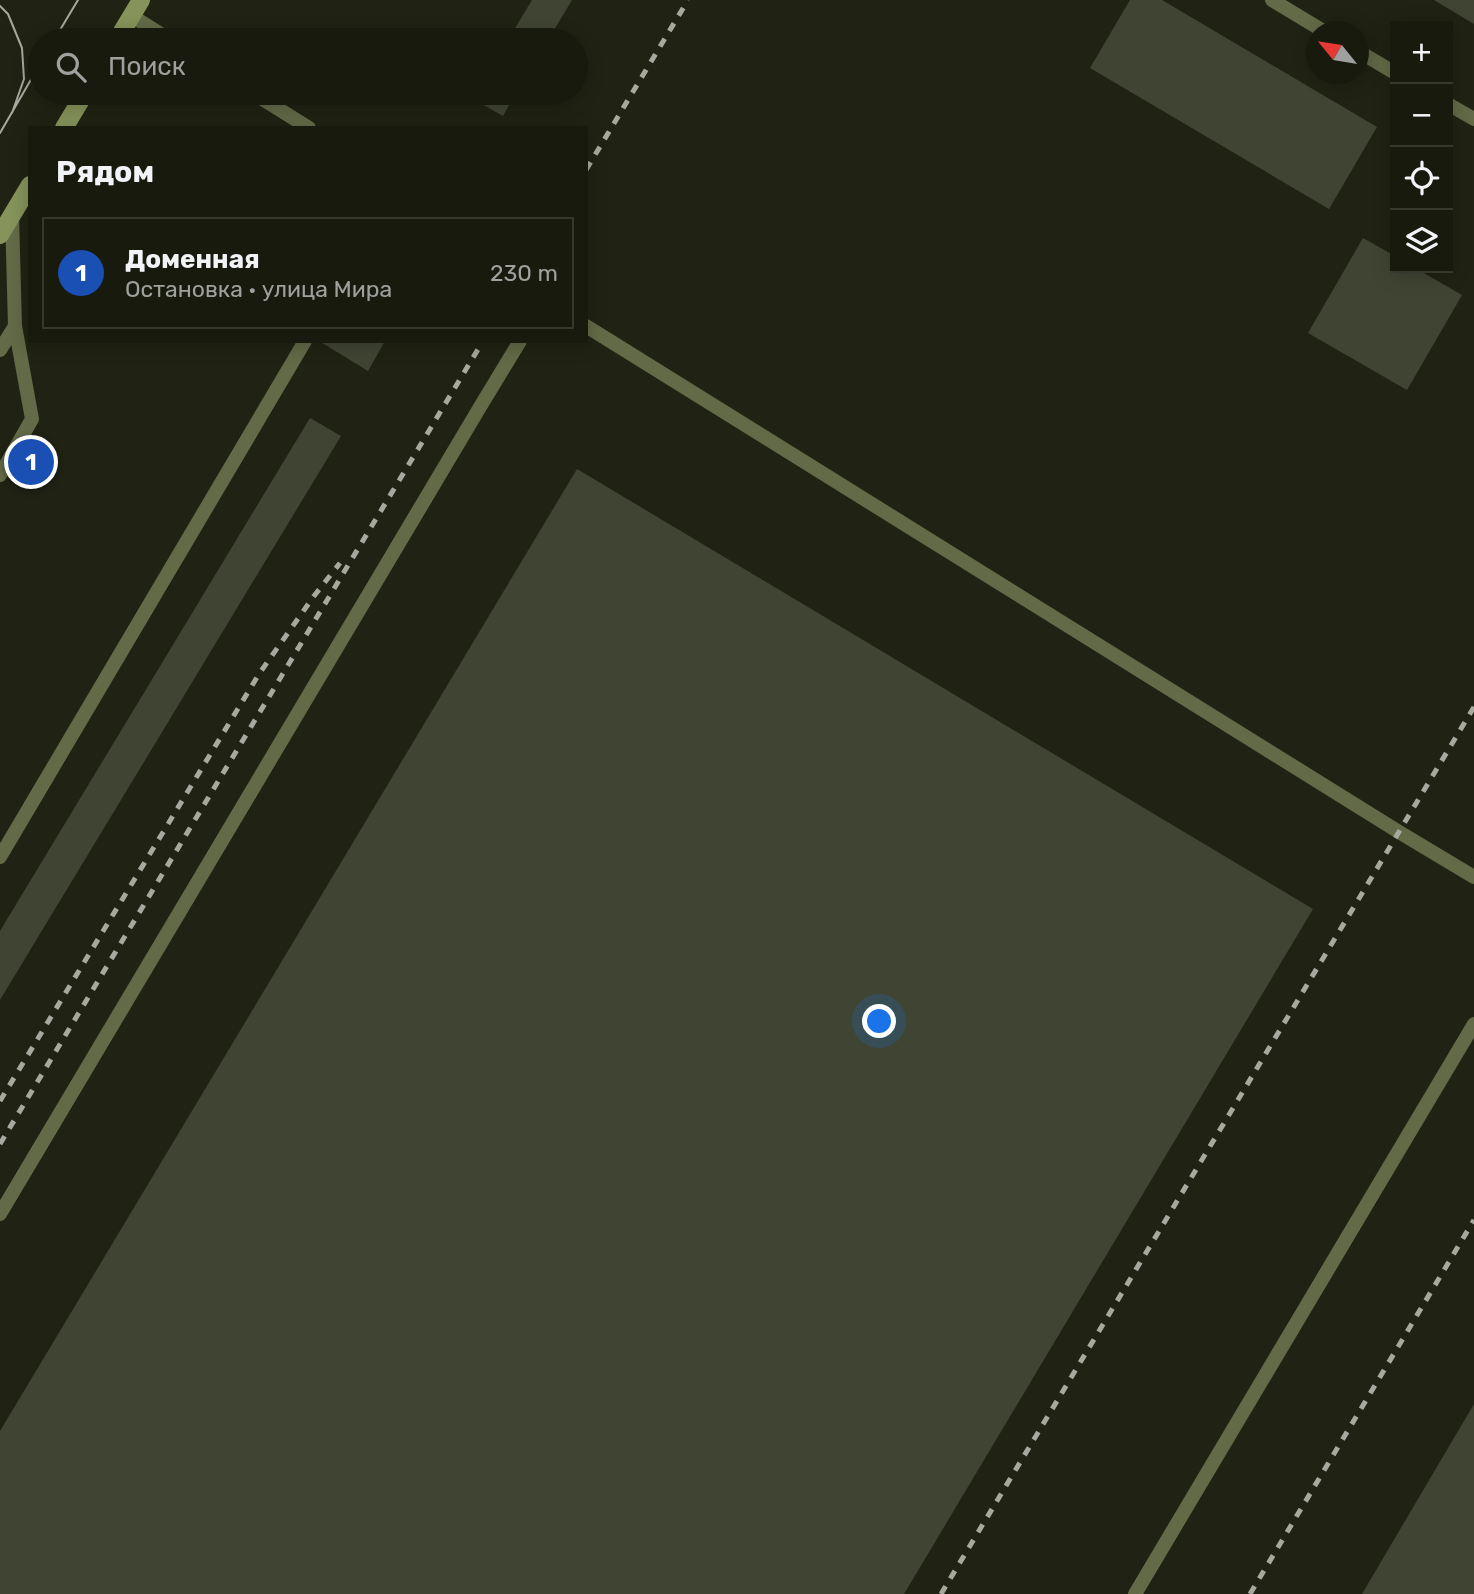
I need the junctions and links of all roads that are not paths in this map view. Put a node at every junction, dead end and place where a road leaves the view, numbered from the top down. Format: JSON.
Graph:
{"nodes":[{"id":1,"x":141,"y":0,"type":"edge"},
{"id":2,"x":1272,"y":0,"type":"edge"},
{"id":3,"x":132,"y":16,"type":"junction"},
{"id":4,"x":1307,"y":21,"type":"edge"},
{"id":5,"x":124,"y":28,"type":"edge"},
{"id":6,"x":151,"y":28,"type":"edge"},
{"id":7,"x":1369,"y":57,"type":"edge"},
{"id":8,"x":1390,"y":70,"type":"edge"},
{"id":9,"x":78,"y":105,"type":"edge"},
{"id":10,"x":272,"y":105,"type":"edge"},
{"id":11,"x":1453,"y":107,"type":"edge"},
{"id":12,"x":1474,"y":119,"type":"edge"},
{"id":13,"x":65,"y":126,"type":"edge"},
{"id":14,"x":306,"y":126,"type":"edge"},
{"id":15,"x":28,"y":188,"type":"edge"},
{"id":16,"x":12,"y":215,"type":"junction"},
{"id":17,"x":0,"y":235,"type":"edge"},
{"id":18,"x":15,"y":326,"type":"junction"},
{"id":19,"x":588,"y":327,"type":"edge"},
{"id":20,"x":304,"y":343,"type":"edge"},
{"id":21,"x":519,"y":343,"type":"edge"},
{"id":22,"x":0,"y":350,"type":"edge"},
{"id":23,"x":0,"y":475,"type":"edge"},
{"id":24,"x":0,"y":858,"type":"edge"},
{"id":25,"x":1474,"y":877,"type":"edge"},
{"id":26,"x":1474,"y":1024,"type":"edge"},
{"id":27,"x":0,"y":1214,"type":"edge"},
{"id":28,"x":1136,"y":1594,"type":"edge"}],
"edges":[{"from":1,"to":3,"type":"main road"},
{"from":2,"to":4,"type":"lane"},
{"from":3,"to":5,"type":"main road"},
{"from":3,"to":6,"type":"lane"},
{"from":7,"to":8,"type":"lane"},
{"from":9,"to":13,"type":"main road"},
{"from":10,"to":14,"type":"lane"},
{"from":11,"to":12,"type":"lane"},
{"from":15,"to":16,"type":"main road"},
{"from":16,"to":17,"type":"main road"},
{"from":16,"to":18,"type":"lane"},
{"from":18,"to":22,"type":"lane"},
{"from":18,"to":23,"type":"lane"},
{"from":19,"to":25,"type":"lane"},
{"from":20,"to":24,"type":"lane"},
{"from":21,"to":27,"type":"lane"},
{"from":26,"to":28,"type":"lane"}]}
